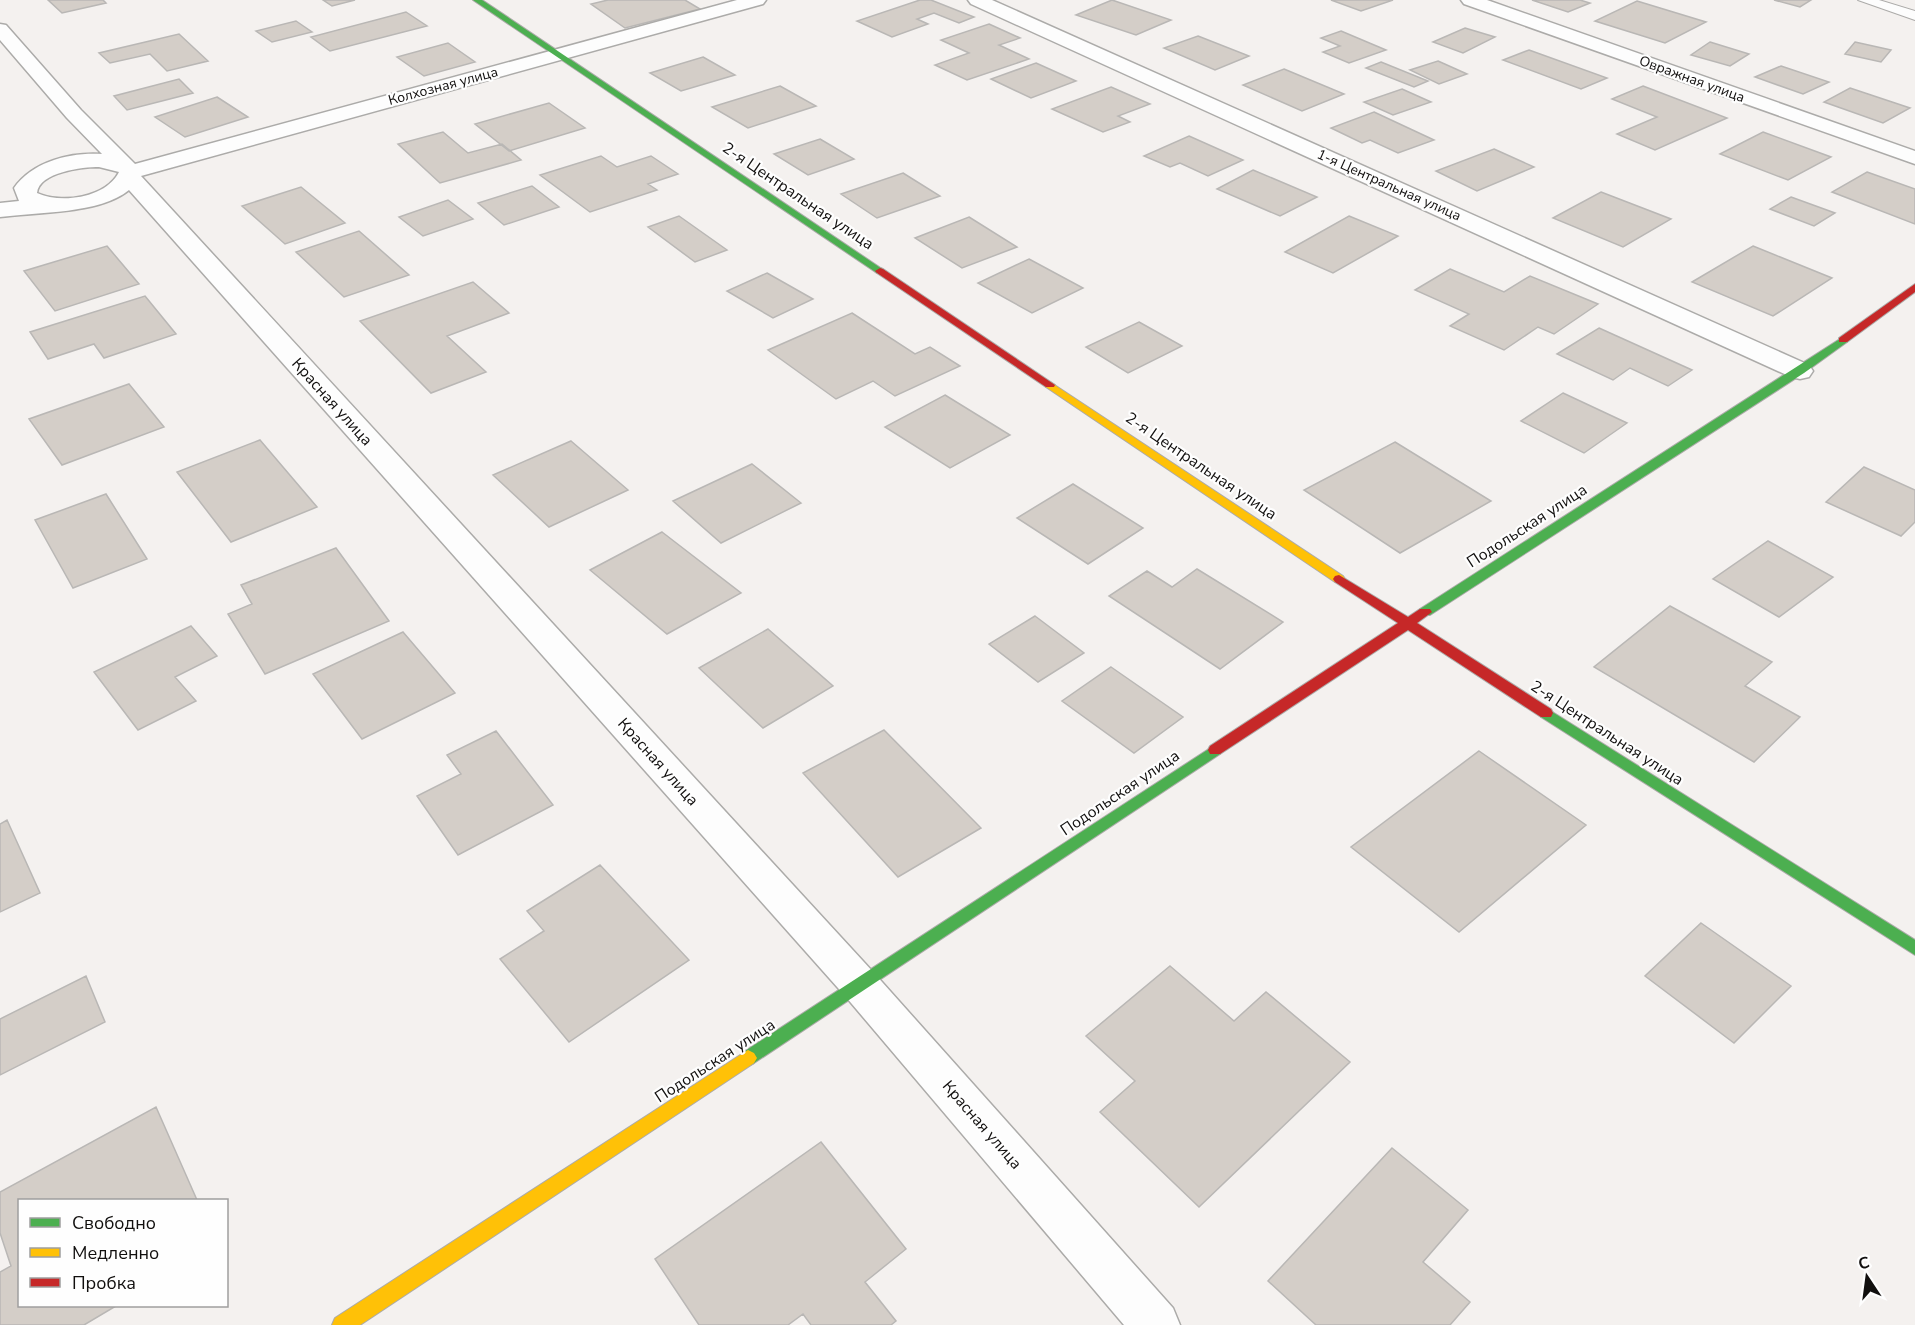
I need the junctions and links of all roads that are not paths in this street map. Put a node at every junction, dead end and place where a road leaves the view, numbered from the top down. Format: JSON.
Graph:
{"nodes":[{"id":1,"x":477,"y":0,"type":"edge"},
{"id":2,"x":757,"y":0,"type":"edge"},
{"id":3,"x":977,"y":0,"type":"edge"},
{"id":4,"x":1470,"y":0,"type":"edge"},
{"id":5,"x":1865,"y":0,"type":"edge"},
{"id":6,"x":1915,"y":16,"type":"edge"},
{"id":7,"x":0,"y":28,"type":"edge"},
{"id":8,"x":558,"y":54,"type":"junction"},
{"id":9,"x":66,"y":129,"type":"junction"},
{"id":10,"x":1915,"y":158,"type":"edge"},
{"id":11,"x":128,"y":171,"type":"junction"},
{"id":12,"x":44,"y":172,"type":"junction"},
{"id":13,"x":25,"y":188,"type":"junction"},
{"id":14,"x":105,"y":195,"type":"junction"},
{"id":15,"x":0,"y":203,"type":"edge"},
{"id":16,"x":48,"y":204,"type":"junction"},
{"id":17,"x":154,"y":205,"type":"junction"},
{"id":18,"x":0,"y":210,"type":"edge"},
{"id":19,"x":1915,"y":287,"type":"edge"},
{"id":20,"x":1800,"y":371,"type":"junction"},
{"id":21,"x":1406,"y":624,"type":"junction"},
{"id":22,"x":1915,"y":948,"type":"edge"},
{"id":23,"x":860,"y":985,"type":"junction"},
{"id":24,"x":342,"y":1325,"type":"edge"},
{"id":25,"x":1156,"y":1325,"type":"edge"}],
"edges":[{"from":1,"to":8,"type":"street","name":"2-я Центральная улица"},
{"from":2,"to":8,"type":"street","name":"Колхозная улица"},
{"from":3,"to":20,"type":"street","name":"1-я Центральная улица"},
{"from":4,"to":10,"type":"street","name":"Овражная улица"},
{"from":5,"to":6,"type":"lane"},
{"from":7,"to":9,"type":"street","name":"Красная улица"},
{"from":8,"to":11,"type":"street","name":"Колхозная улица"},
{"from":8,"to":21,"type":"street","name":"2-я Центральная улица"},
{"from":9,"to":11,"type":"street","name":"Красная улица"},
{"from":9,"to":12,"type":"street"},
{"from":11,"to":12,"type":"street"},
{"from":11,"to":14,"type":"street"},
{"from":11,"to":17,"type":"street","name":"Красная улица"},
{"from":12,"to":13,"type":"street"},
{"from":13,"to":15,"type":"street"},
{"from":13,"to":16,"type":"street"},
{"from":14,"to":16,"type":"street"},
{"from":14,"to":17,"type":"street"},
{"from":16,"to":18,"type":"street"},
{"from":17,"to":23,"type":"street","name":"Красная улица"},
{"from":19,"to":20,"type":"street","name":"Подольская улица"},
{"from":20,"to":21,"type":"street","name":"Подольская улица"},
{"from":21,"to":22,"type":"street","name":"2-я Центральная улица"},
{"from":21,"to":23,"type":"street","name":"Подольская улица"},
{"from":23,"to":24,"type":"street","name":"Подольская улица"},
{"from":23,"to":25,"type":"street","name":"Красная улица"}]}
